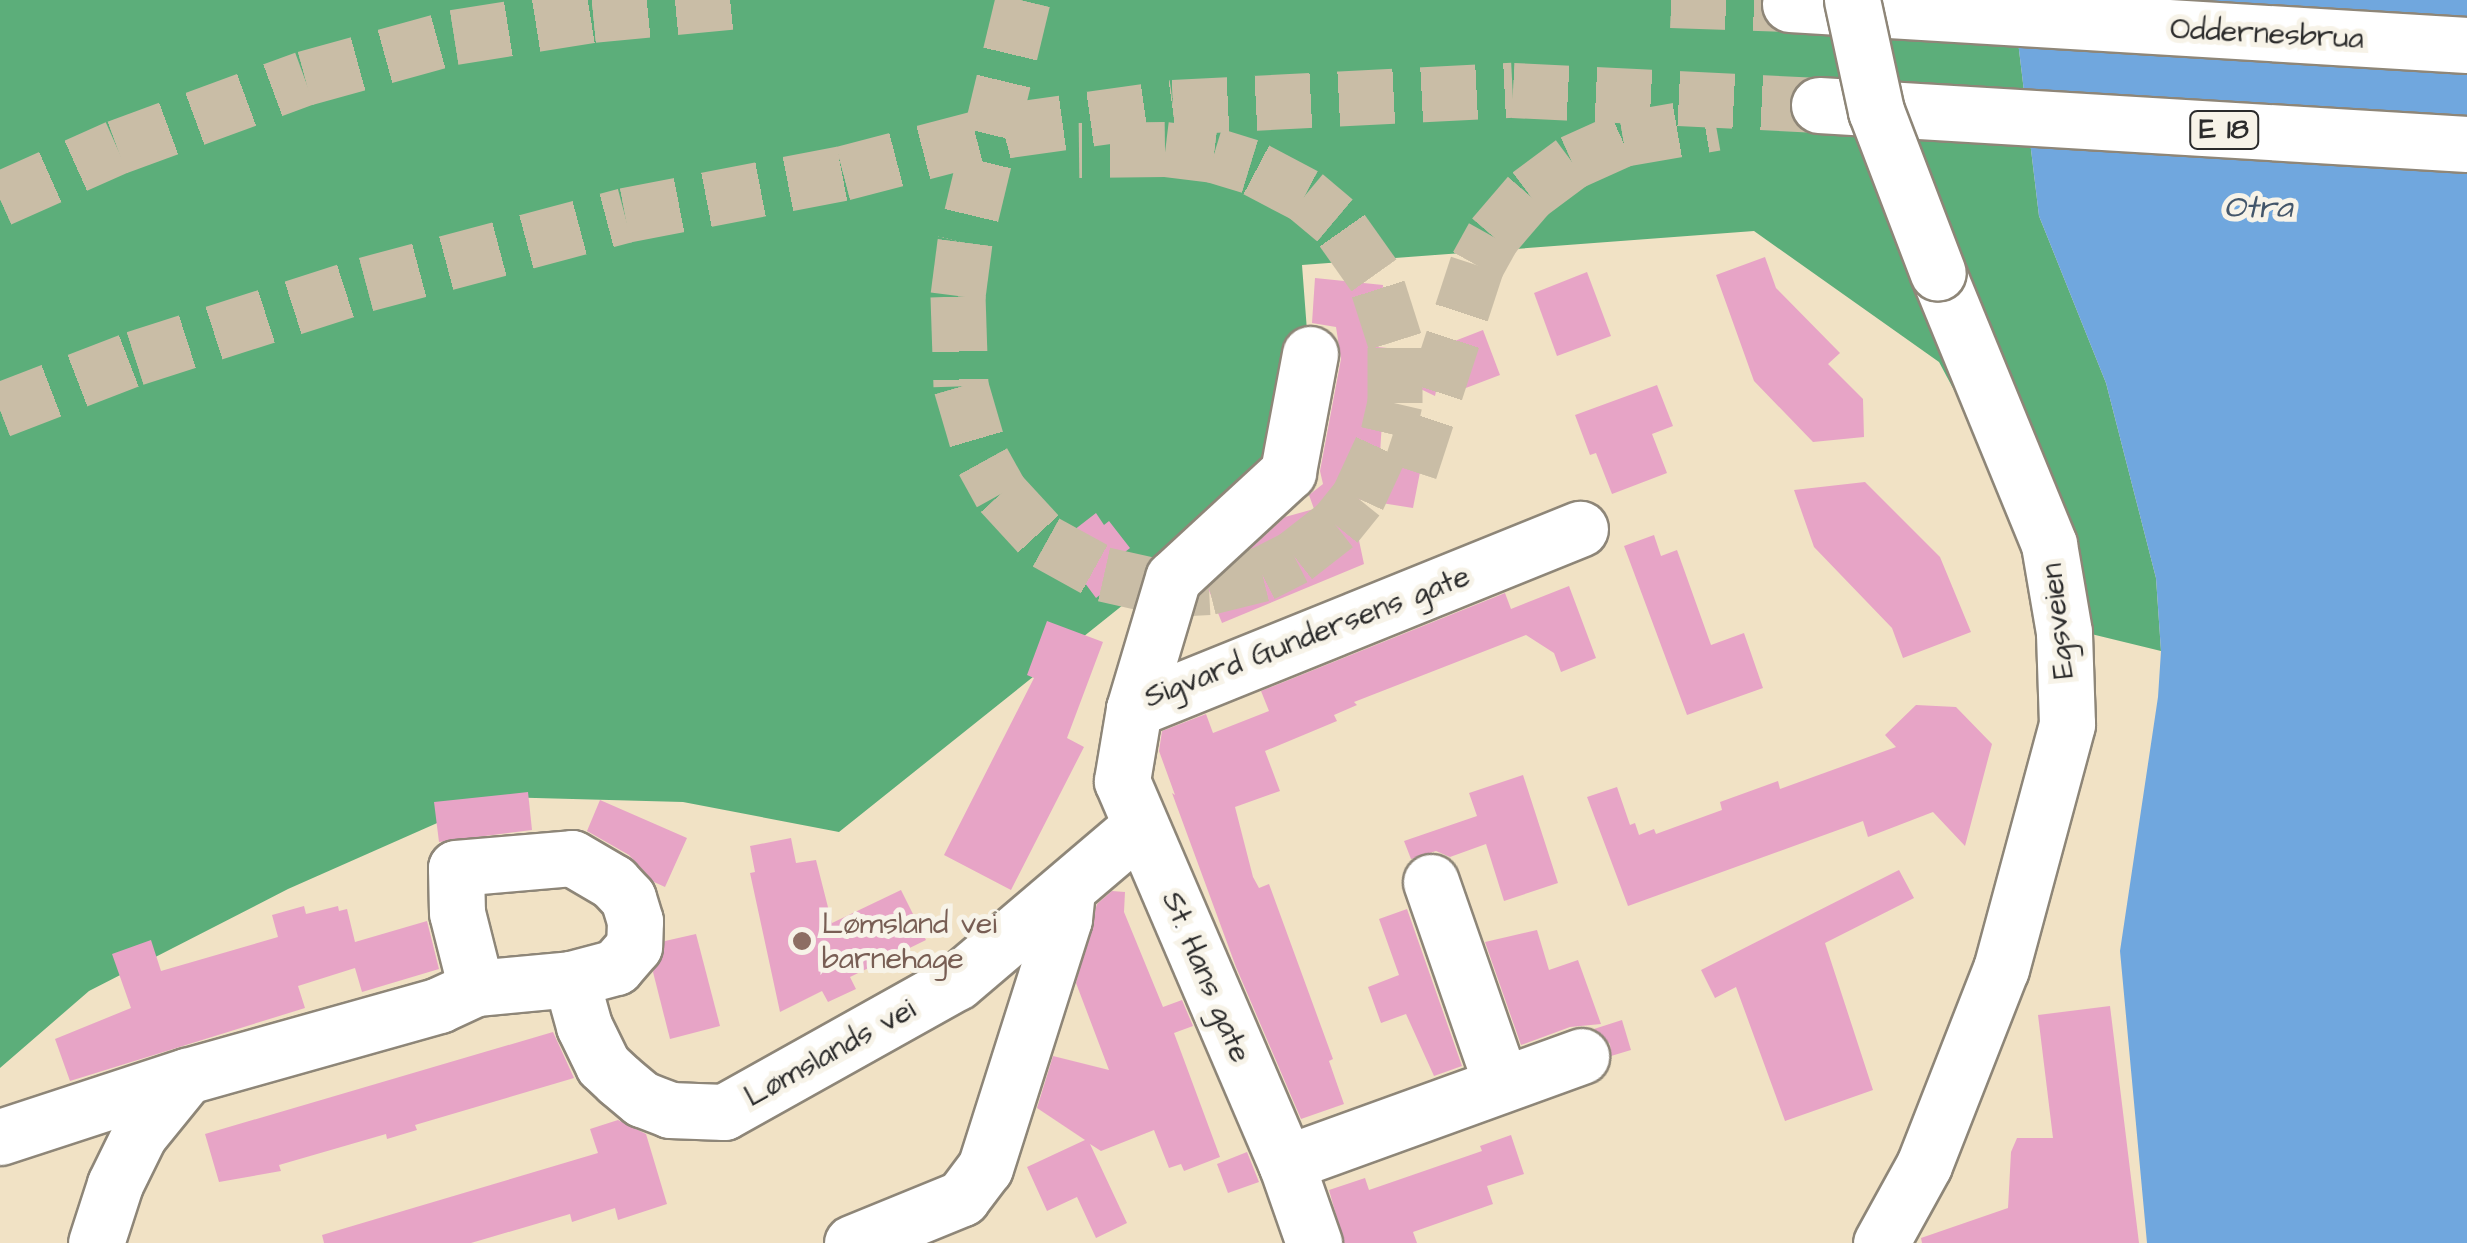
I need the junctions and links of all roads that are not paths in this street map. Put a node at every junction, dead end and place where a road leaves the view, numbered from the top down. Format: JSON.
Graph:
{"nodes":[{"id":1,"x":1852,"y":0,"type":"edge"},
{"id":2,"x":1790,"y":4,"type":"dead end"},
{"id":3,"x":2467,"y":45,"type":"edge"},
{"id":4,"x":1819,"y":105,"type":"tunnel mouth"},
{"id":5,"x":2467,"y":144,"type":"edge"},
{"id":6,"x":1310,"y":354,"type":"dead end"},
{"id":7,"x":1580,"y":529,"type":"dead end"},
{"id":8,"x":1134,"y":709,"type":"junction"},
{"id":9,"x":1140,"y":826,"type":"junction"},
{"id":10,"x":1431,"y":882,"type":"dead end"},
{"id":11,"x":1066,"y":890,"type":"junction"},
{"id":12,"x":571,"y":979,"type":"junction"},
{"id":13,"x":476,"y":988,"type":"junction"},
{"id":14,"x":1581,"y":1056,"type":"dead end"},
{"id":15,"x":186,"y":1076,"type":"junction"},
{"id":16,"x":1501,"y":1082,"type":"junction"},
{"id":17,"x":0,"y":1137,"type":"edge"},
{"id":18,"x":1286,"y":1162,"type":"junction"},
{"id":19,"x":96,"y":1243,"type":"edge"},
{"id":20,"x":852,"y":1243,"type":"edge"},
{"id":21,"x":1314,"y":1243,"type":"edge"},
{"id":22,"x":1881,"y":1243,"type":"edge"}],
"edges":[{"from":1,"to":22,"type":"main road","name":"Egsveien","bridge":true},
{"from":2,"to":3,"type":"main road","name":"Oddernesbrua"},
{"from":4,"to":5,"type":"main road","number":"E 18"},
{"from":6,"to":8,"type":"main road","name":"Sigvard Gundersens gate"},
{"from":7,"to":8,"type":"main road","name":"Sigvard Gundersens gate"},
{"from":8,"to":9,"type":"main road","name":"St. Hans gate"},
{"from":9,"to":11,"type":"main road","name":"Lømslands vei"},
{"from":9,"to":18,"type":"main road","name":"St. Hans gate"},
{"from":10,"to":16,"type":"main road"},
{"from":11,"to":12,"type":"main road","name":"Lømslands vei"},
{"from":11,"to":20,"type":"main road"},
{"from":12,"to":13,"type":"main road"},
{"from":12,"to":13,"type":"main road"},
{"from":13,"to":15,"type":"main road"},
{"from":14,"to":16,"type":"main road"},
{"from":15,"to":17,"type":"main road"},
{"from":15,"to":19,"type":"main road"},
{"from":16,"to":18,"type":"main road"},
{"from":18,"to":21,"type":"main road","name":"St. Hans gate"}]}
